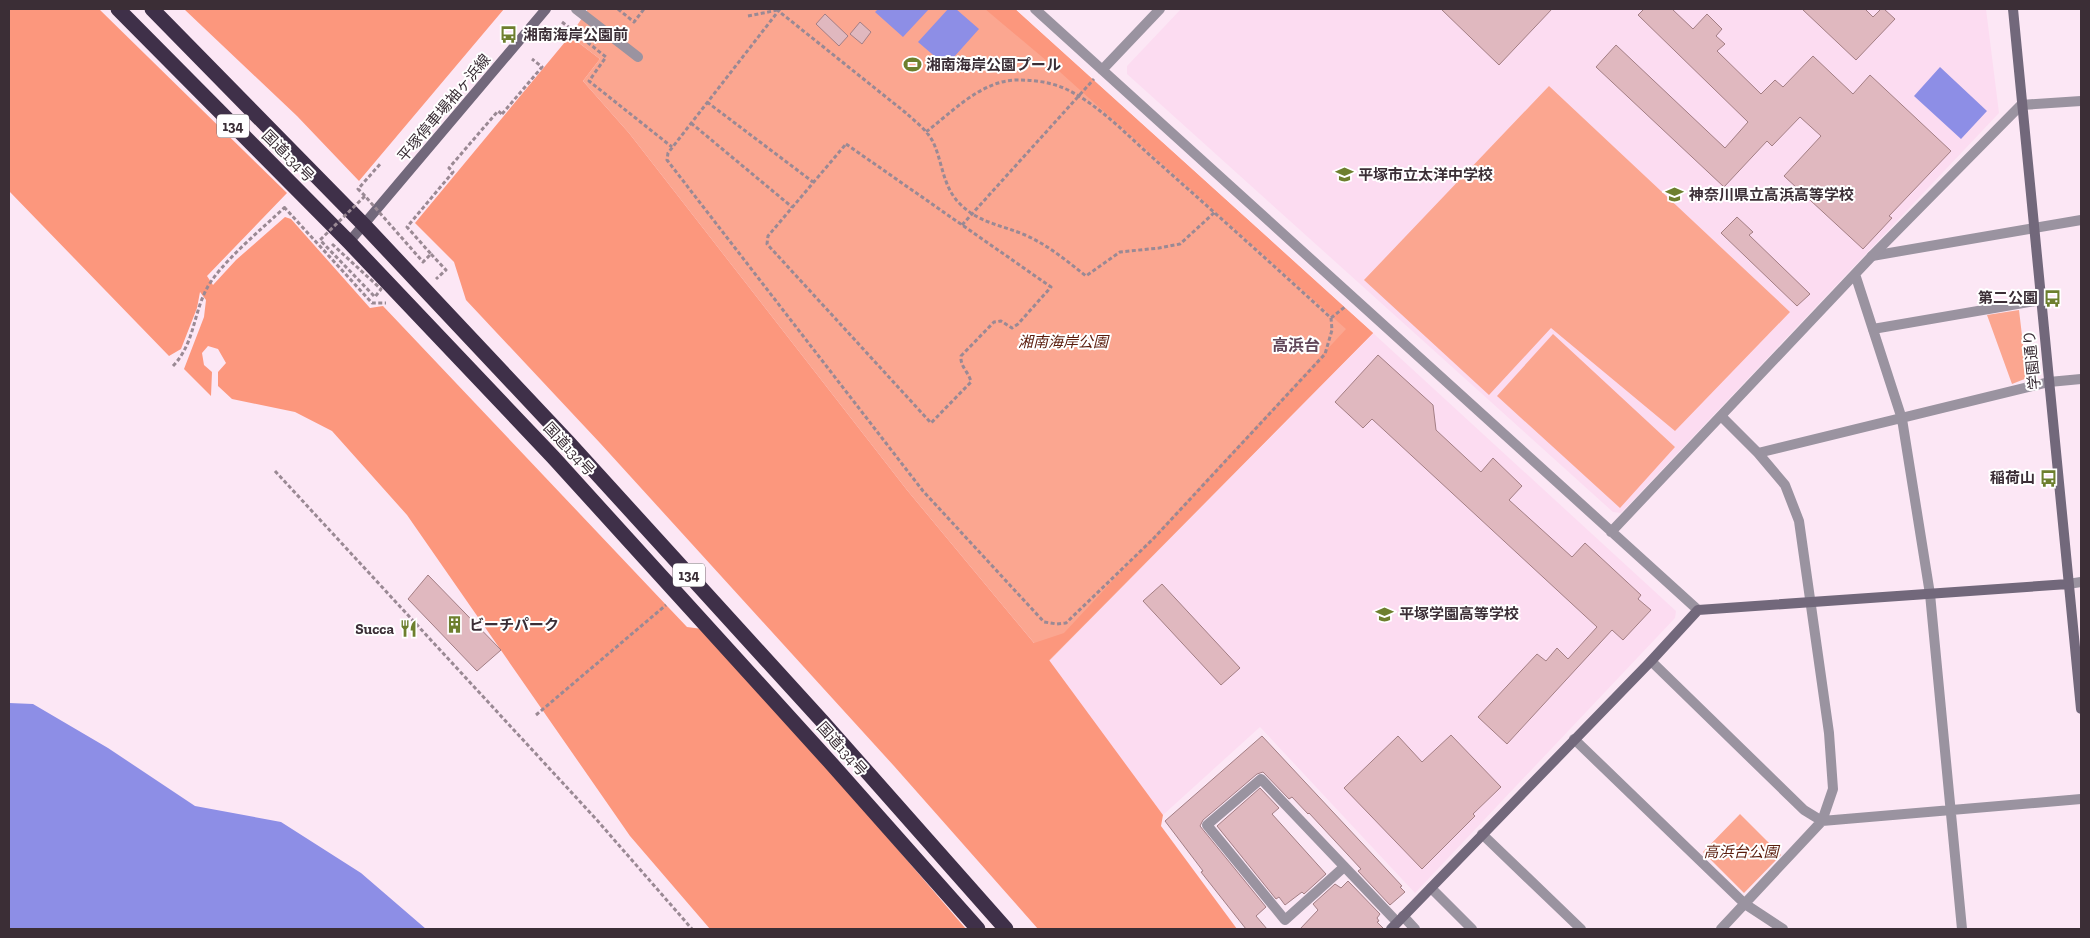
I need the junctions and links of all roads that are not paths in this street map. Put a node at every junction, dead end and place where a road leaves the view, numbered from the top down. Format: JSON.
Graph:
{"nodes":[{"id":1,"x":118,"y":9,"type":"edge"},
{"id":2,"x":152,"y":9,"type":"edge"},
{"id":3,"x":546,"y":9,"type":"edge"},
{"id":4,"x":576,"y":9,"type":"edge"},
{"id":5,"x":1035,"y":9,"type":"edge"},
{"id":6,"x":1160,"y":9,"type":"edge"},
{"id":7,"x":2013,"y":9,"type":"edge"},
{"id":8,"x":638,"y":57,"type":"dead end"},
{"id":9,"x":1102,"y":70,"type":"junction"},
{"id":10,"x":2081,"y":101,"type":"edge"},
{"id":11,"x":2022,"y":105,"type":"junction"},
{"id":12,"x":2081,"y":220,"type":"edge"},
{"id":13,"x":364,"y":226,"type":"junction"},
{"id":14,"x":2034,"y":227,"type":"junction"},
{"id":15,"x":349,"y":242,"type":"junction"},
{"id":16,"x":1872,"y":256,"type":"junction"},
{"id":17,"x":1855,"y":274,"type":"junction"},
{"id":18,"x":2041,"y":300,"type":"junction"},
{"id":19,"x":1873,"y":329,"type":"junction"},
{"id":20,"x":2081,"y":379,"type":"edge"},
{"id":21,"x":2049,"y":382,"type":"junction"},
{"id":22,"x":1721,"y":416,"type":"junction"},
{"id":23,"x":1902,"y":419,"type":"junction"},
{"id":24,"x":1758,"y":453,"type":"junction"},
{"id":25,"x":1611,"y":532,"type":"junction"},
{"id":26,"x":2081,"y":582,"type":"edge"},
{"id":27,"x":2068,"y":584,"type":"junction"},
{"id":28,"x":1930,"y":594,"type":"junction"},
{"id":29,"x":1811,"y":603,"type":"junction"},
{"id":30,"x":1698,"y":610,"type":"junction"},
{"id":31,"x":1651,"y":661,"type":"junction"},
{"id":32,"x":2081,"y":709,"type":"edge"},
{"id":33,"x":1574,"y":739,"type":"junction"},
{"id":34,"x":2081,"y":799,"type":"edge"},
{"id":35,"x":1950,"y":810,"type":"junction"},
{"id":36,"x":1822,"y":821,"type":"junction"},
{"id":37,"x":1482,"y":834,"type":"junction"},
{"id":38,"x":1344,"y":867,"type":"junction"},
{"id":39,"x":1431,"y":888,"type":"junction"},
{"id":40,"x":1745,"y":904,"type":"junction"},
{"id":41,"x":1397,"y":923,"type":"edge"},
{"id":42,"x":978,"y":929,"type":"edge"},
{"id":43,"x":1006,"y":929,"type":"edge"},
{"id":44,"x":1415,"y":929,"type":"edge"},
{"id":45,"x":1472,"y":929,"type":"edge"},
{"id":46,"x":1581,"y":929,"type":"edge"},
{"id":47,"x":1721,"y":929,"type":"edge"},
{"id":48,"x":1783,"y":929,"type":"edge"},
{"id":49,"x":1962,"y":929,"type":"edge"}],
"edges":[{"from":1,"to":15,"type":"highway","name":"国道134号","number":"134"},
{"from":2,"to":13,"type":"highway","name":"国道134号","number":"134"},
{"from":3,"to":13,"type":"street","name":"平塚停車場袖ヶ浜線"},
{"from":4,"to":8,"type":"street"},
{"from":5,"to":9,"type":"street"},
{"from":6,"to":9,"type":"street"},
{"from":7,"to":11,"type":"street","name":"学園通り"},
{"from":9,"to":25,"type":"street"},
{"from":10,"to":11,"type":"street"},
{"from":11,"to":14,"type":"street","name":"学園通り"},
{"from":11,"to":16,"type":"street"},
{"from":12,"to":14,"type":"street"},
{"from":13,"to":15,"type":"street","name":"平塚停車場袖ヶ浜線"},
{"from":13,"to":43,"type":"highway","name":"国道134号","number":"134"},
{"from":14,"to":16,"type":"street"},
{"from":14,"to":18,"type":"street","name":"学園通り"},
{"from":15,"to":42,"type":"highway","name":"国道134号","number":"134"},
{"from":16,"to":17,"type":"street"},
{"from":17,"to":19,"type":"street"},
{"from":17,"to":22,"type":"street"},
{"from":18,"to":19,"type":"street"},
{"from":18,"to":21,"type":"street","name":"学園通り"},
{"from":19,"to":23,"type":"street"},
{"from":20,"to":21,"type":"street"},
{"from":21,"to":23,"type":"street"},
{"from":21,"to":27,"type":"street","name":"学園通り"},
{"from":22,"to":24,"type":"street"},
{"from":22,"to":25,"type":"street"},
{"from":23,"to":24,"type":"street"},
{"from":23,"to":28,"type":"street"},
{"from":24,"to":29,"type":"street"},
{"from":25,"to":30,"type":"street"},
{"from":26,"to":27,"type":"street"},
{"from":27,"to":28,"type":"street"},
{"from":27,"to":32,"type":"street","name":"学園通り"},
{"from":28,"to":29,"type":"street"},
{"from":28,"to":35,"type":"street"},
{"from":29,"to":30,"type":"street"},
{"from":29,"to":36,"type":"street"},
{"from":30,"to":31,"type":"street"},
{"from":31,"to":33,"type":"street"},
{"from":31,"to":36,"type":"street"},
{"from":33,"to":37,"type":"street"},
{"from":33,"to":40,"type":"street"},
{"from":34,"to":35,"type":"street"},
{"from":35,"to":36,"type":"street"},
{"from":35,"to":49,"type":"street"},
{"from":36,"to":40,"type":"street"},
{"from":37,"to":39,"type":"street"},
{"from":37,"to":46,"type":"street"},
{"from":38,"to":38,"type":"street"},
{"from":38,"to":41,"type":"street"},
{"from":39,"to":41,"type":"street"},
{"from":39,"to":45,"type":"street"},
{"from":40,"to":47,"type":"street"},
{"from":40,"to":48,"type":"street"},
{"from":41,"to":44,"type":"street"}]}
